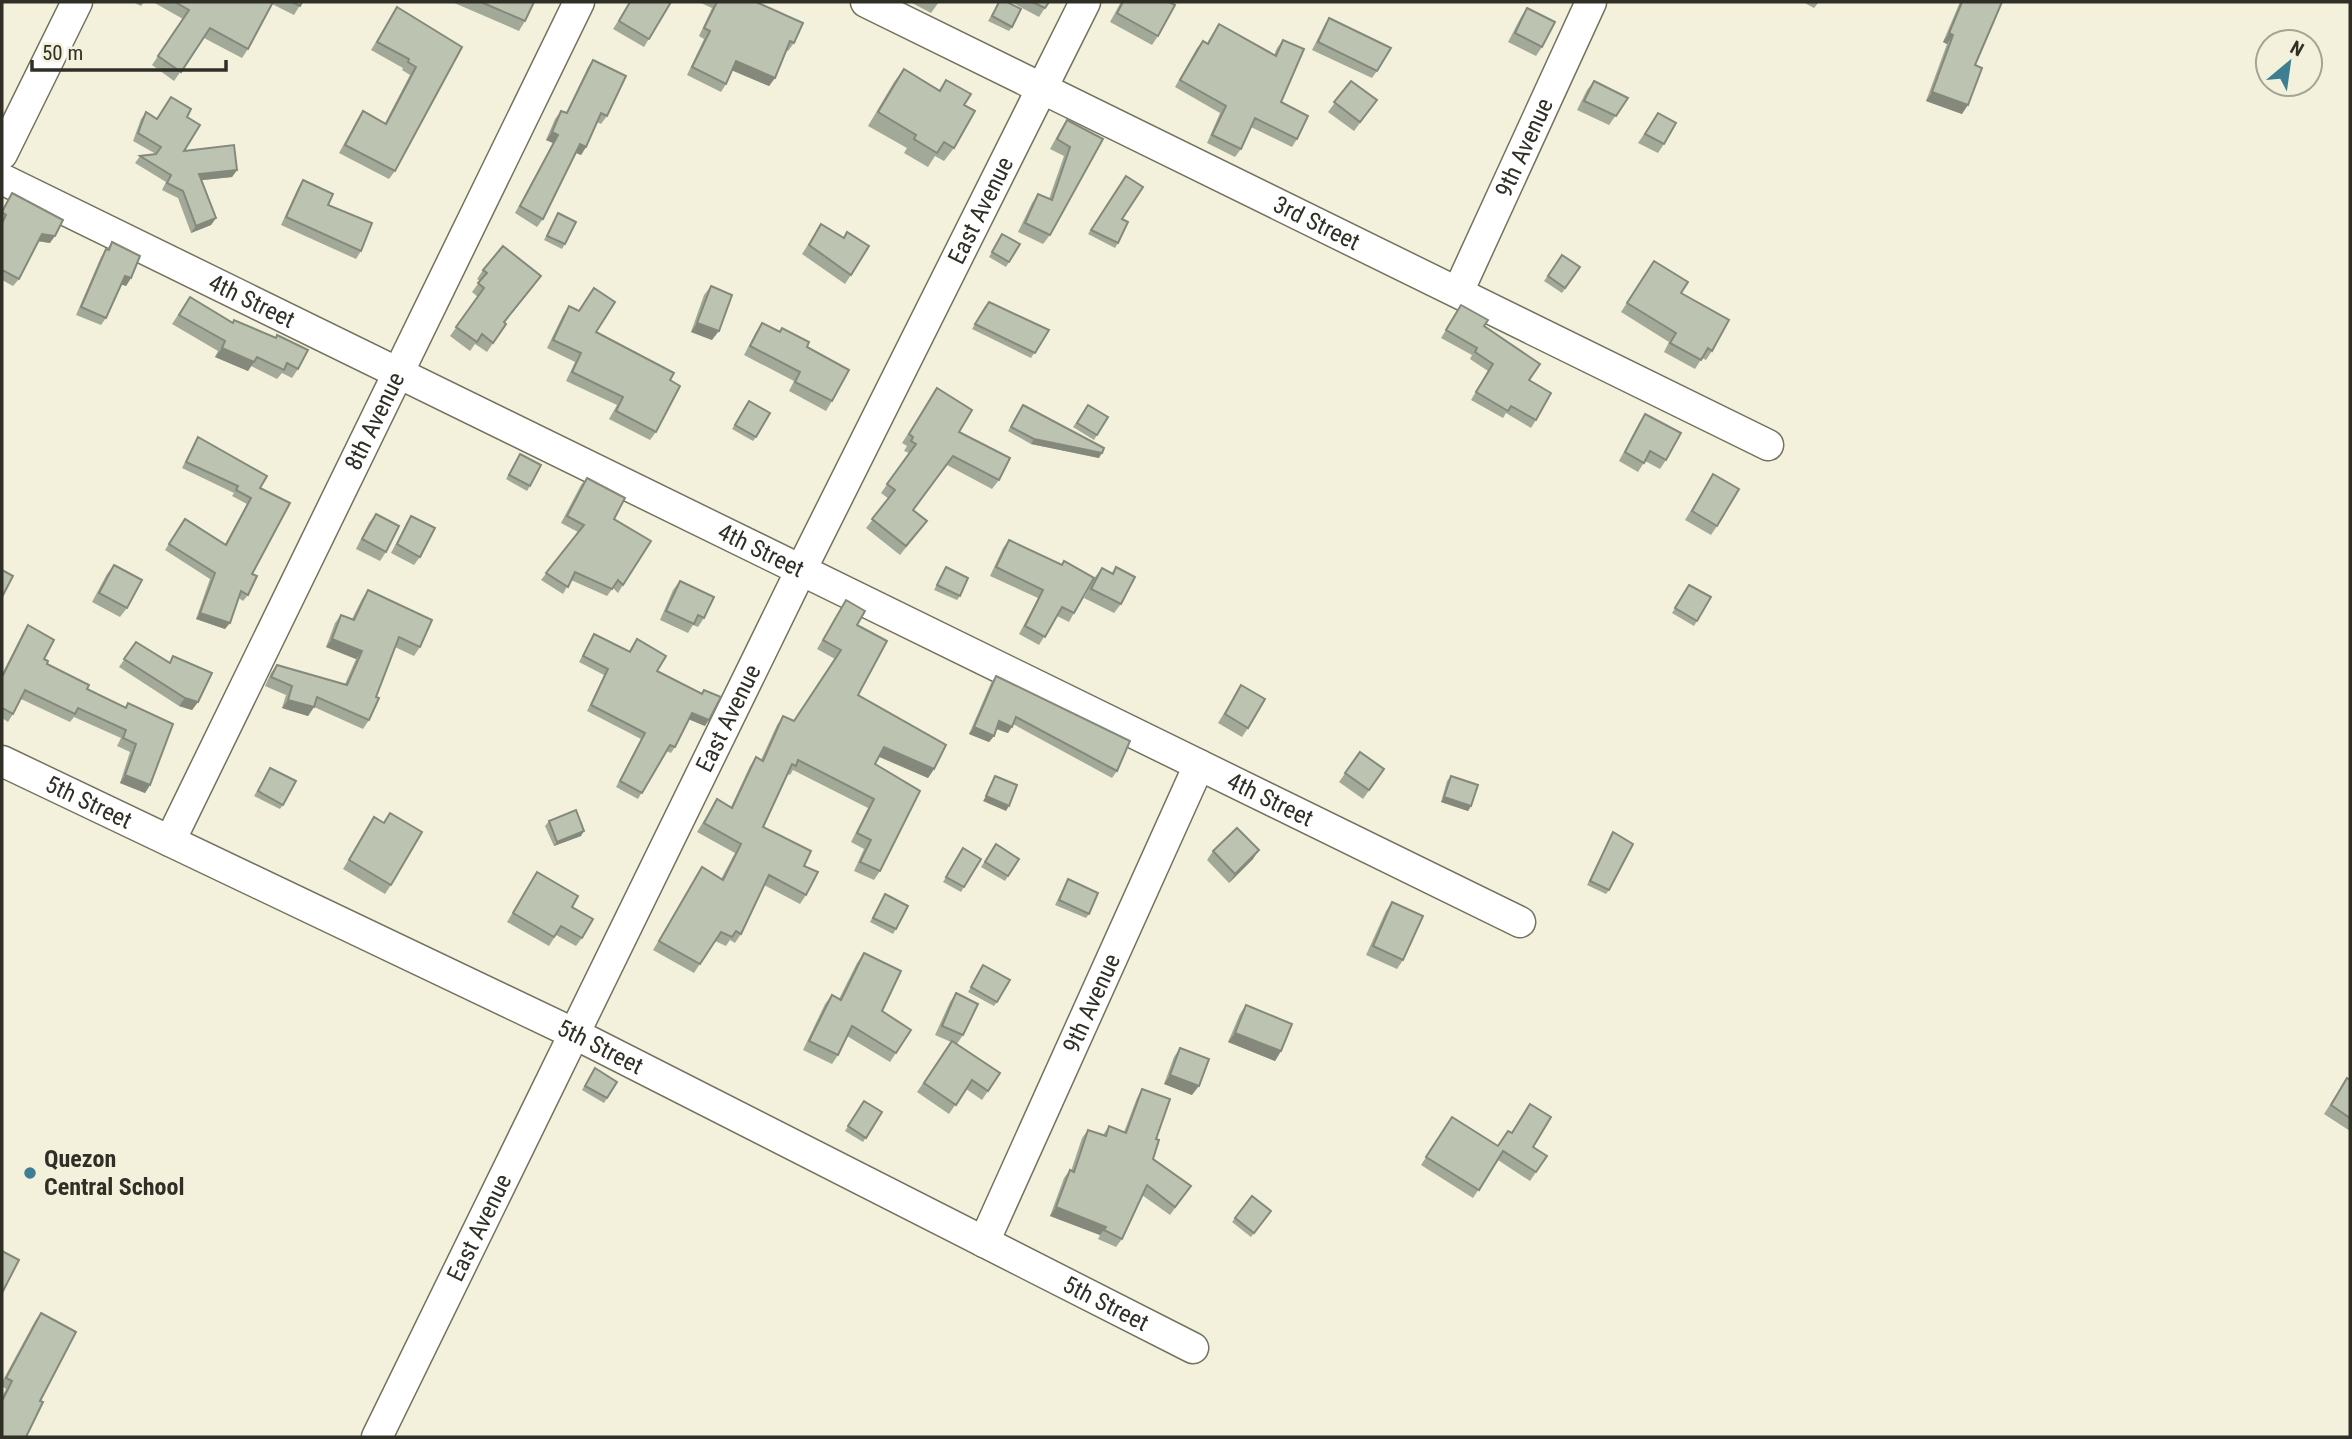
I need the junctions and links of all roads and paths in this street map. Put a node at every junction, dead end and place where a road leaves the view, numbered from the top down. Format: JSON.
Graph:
{"nodes":[{"id":1,"x":76,"y":2,"type":"edge"},
{"id":2,"x":579,"y":2,"type":"edge"},
{"id":3,"x":866,"y":2,"type":"edge"},
{"id":4,"x":1085,"y":2,"type":"edge"},
{"id":5,"x":1591,"y":2,"type":"edge"},
{"id":6,"x":1043,"y":87,"type":"junction"},
{"id":7,"x":2,"y":154,"type":"edge"},
{"id":8,"x":2,"y":179,"type":"edge"},
{"id":9,"x":1458,"y":292,"type":"junction"},
{"id":10,"x":398,"y":373,"type":"junction"},
{"id":11,"x":1768,"y":445,"type":"dead end"},
{"id":12,"x":801,"y":570,"type":"junction"},
{"id":13,"x":2,"y":761,"type":"edge"},
{"id":14,"x":1199,"y":765,"type":"junction"},
{"id":15,"x":170,"y":841,"type":"junction"},
{"id":16,"x":1520,"y":922,"type":"dead end"},
{"id":17,"x":575,"y":1034,"type":"junction"},
{"id":18,"x":984,"y":1242,"type":"junction"},
{"id":19,"x":1194,"y":1348,"type":"dead end"},
{"id":20,"x":377,"y":1437,"type":"edge"}],
"edges":[{"from":1,"to":7,"type":"street"},
{"from":2,"to":10,"type":"street","name":"8th Avenue"},
{"from":3,"to":6,"type":"street","name":"3rd Street"},
{"from":4,"to":6,"type":"street","name":"East Avenue"},
{"from":5,"to":9,"type":"street","name":"9th Avenue"},
{"from":6,"to":9,"type":"street","name":"3rd Street"},
{"from":6,"to":12,"type":"street","name":"East Avenue"},
{"from":8,"to":10,"type":"street","name":"4th Street"},
{"from":9,"to":11,"type":"street","name":"3rd Street"},
{"from":10,"to":12,"type":"street","name":"4th Street"},
{"from":10,"to":15,"type":"street","name":"8th Avenue"},
{"from":12,"to":14,"type":"street","name":"4th Street"},
{"from":12,"to":17,"type":"street","name":"East Avenue"},
{"from":13,"to":15,"type":"street","name":"5th Street"},
{"from":14,"to":16,"type":"street","name":"4th Street"},
{"from":14,"to":18,"type":"street","name":"9th Avenue"},
{"from":15,"to":17,"type":"street","name":"5th Street"},
{"from":17,"to":18,"type":"street","name":"5th Street"},
{"from":17,"to":20,"type":"street","name":"East Avenue"},
{"from":18,"to":19,"type":"street","name":"5th Street"}]}
